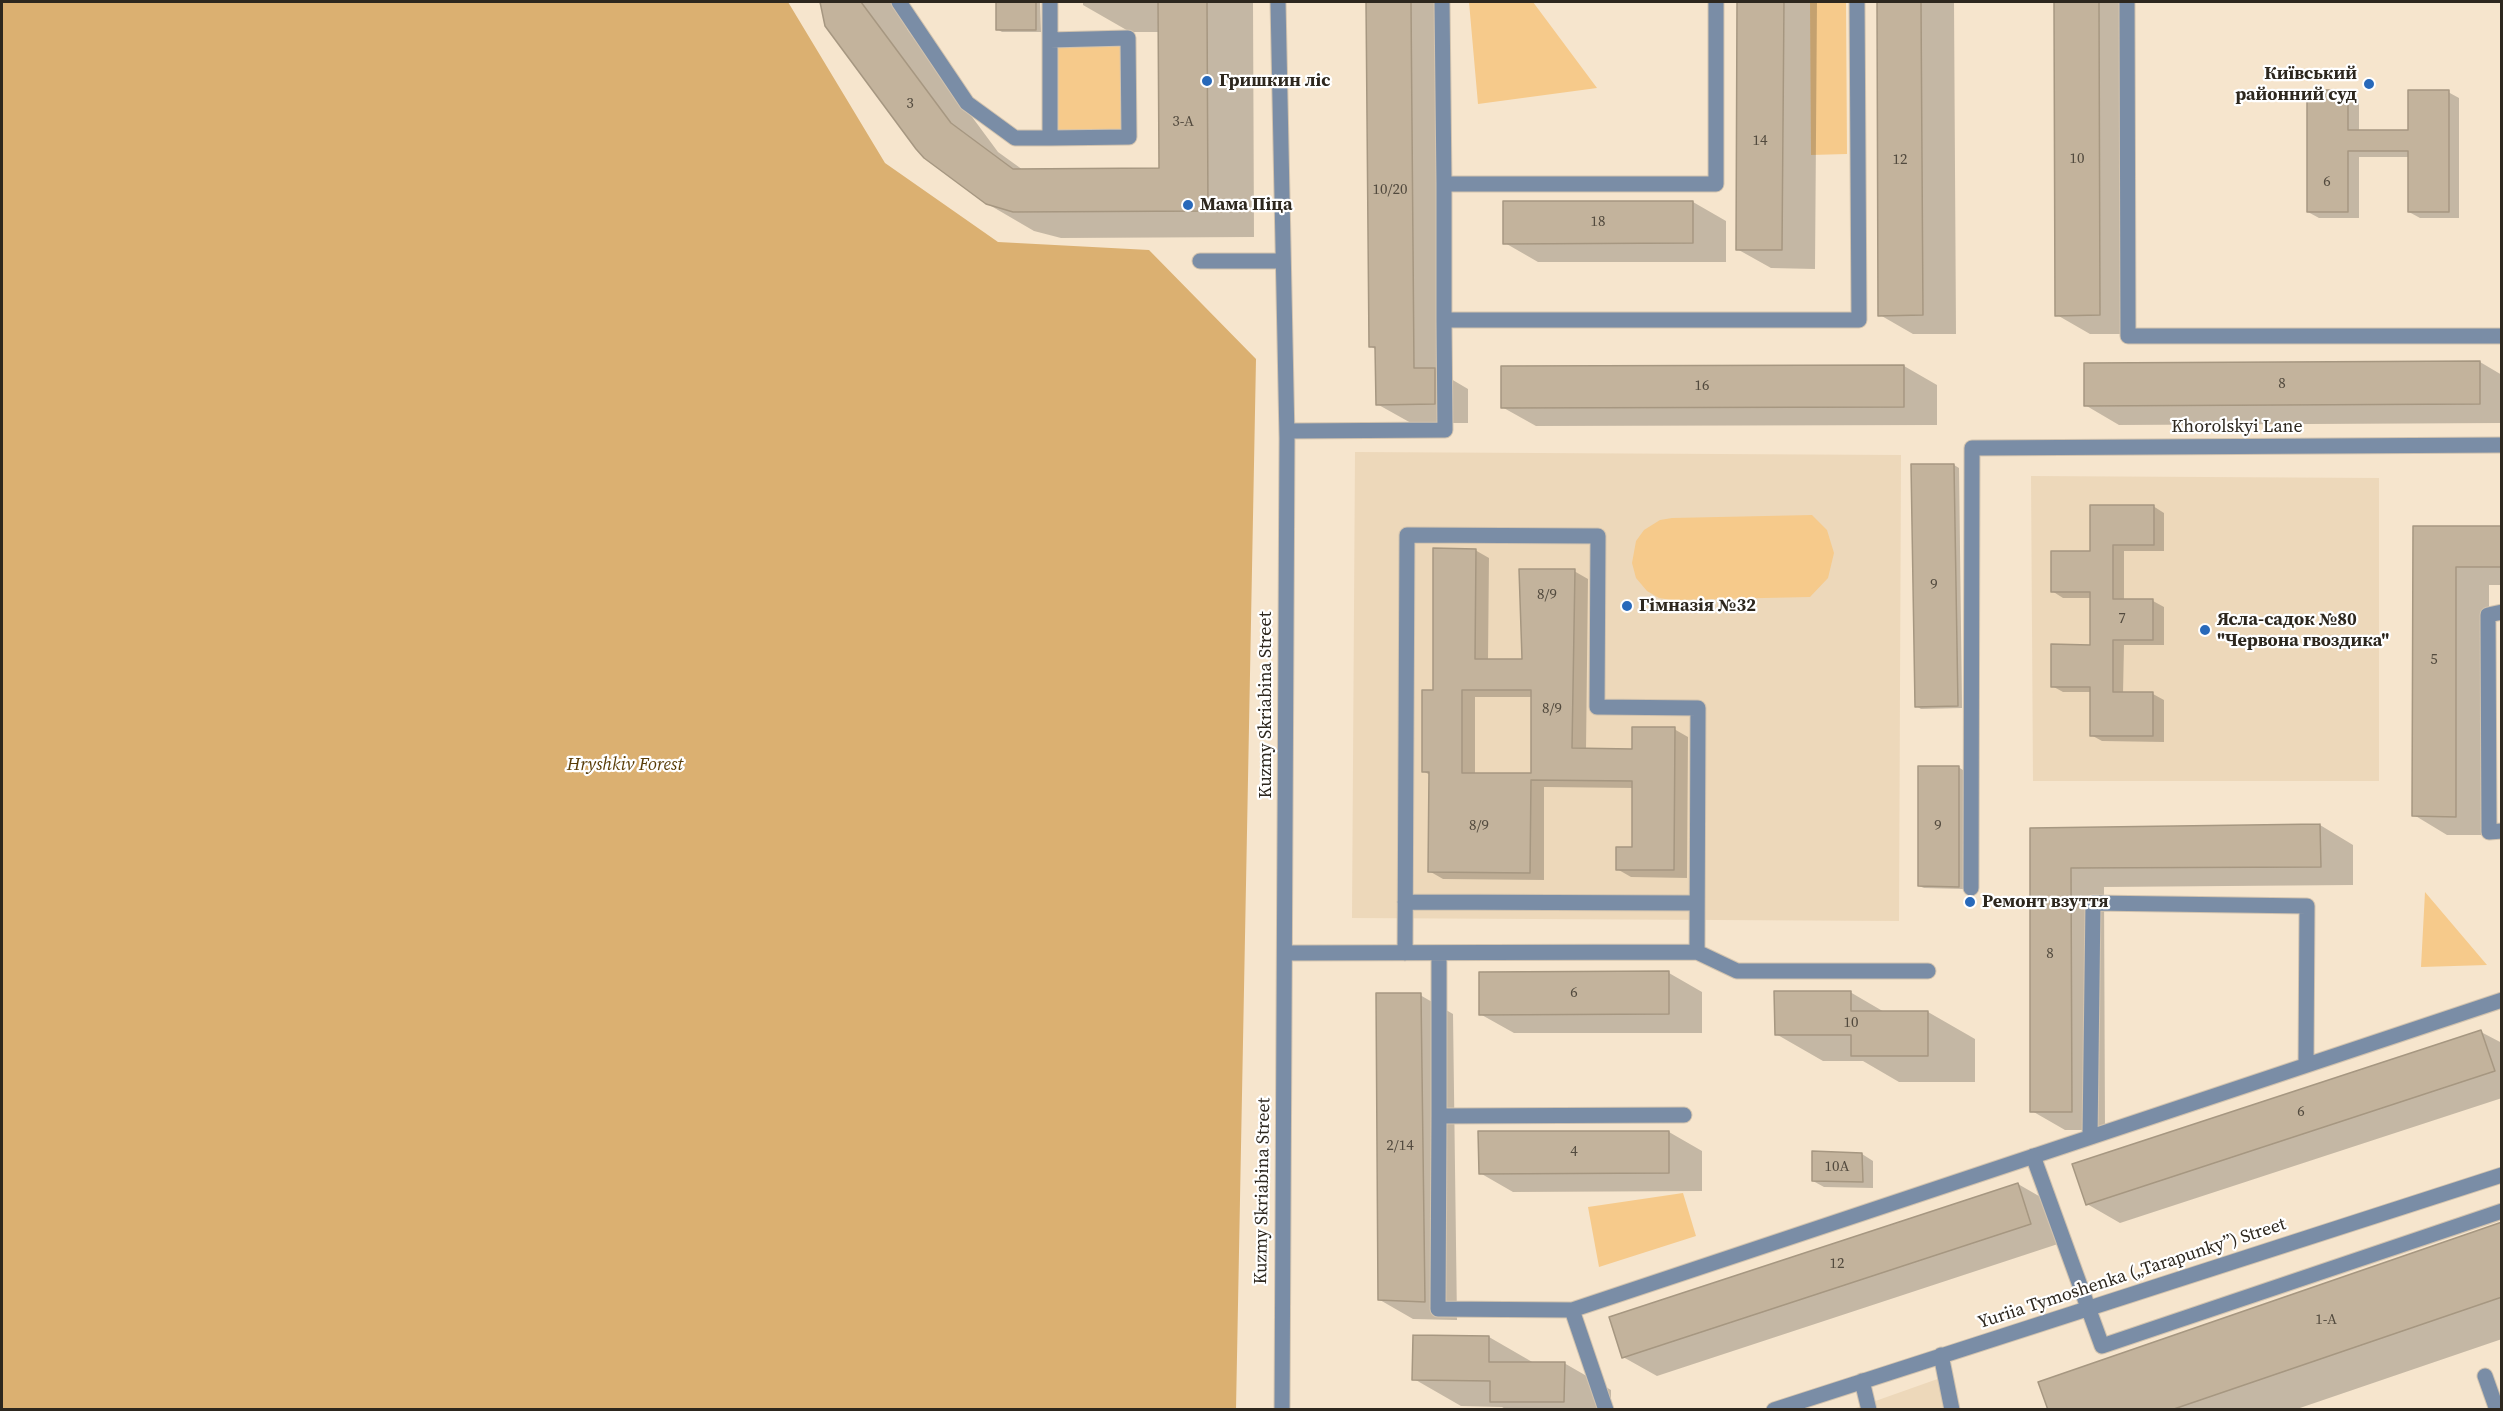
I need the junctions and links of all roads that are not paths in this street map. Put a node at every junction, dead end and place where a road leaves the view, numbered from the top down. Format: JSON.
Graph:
{"nodes":[{"id":1,"x":899,"y":2,"type":"edge"},
{"id":2,"x":1050,"y":2,"type":"edge"},
{"id":3,"x":1278,"y":2,"type":"edge"},
{"id":4,"x":1442,"y":2,"type":"edge"},
{"id":5,"x":1716,"y":2,"type":"edge"},
{"id":6,"x":1857,"y":2,"type":"edge"},
{"id":7,"x":2127,"y":2,"type":"edge"},
{"id":8,"x":1050,"y":40,"type":"junction"},
{"id":9,"x":1050,"y":138,"type":"junction"},
{"id":10,"x":1444,"y":184,"type":"junction"},
{"id":11,"x":1200,"y":261,"type":"dead end"},
{"id":12,"x":1283,"y":261,"type":"junction"},
{"id":13,"x":1444,"y":320,"type":"junction"},
{"id":14,"x":2502,"y":336,"type":"edge"},
{"id":15,"x":1287,"y":431,"type":"junction"},
{"id":16,"x":2502,"y":446,"type":"edge"},
{"id":17,"x":2502,"y":612,"type":"edge"},
{"id":18,"x":2502,"y":831,"type":"edge"},
{"id":19,"x":1971,"y":888,"type":"dead end"},
{"id":20,"x":1405,"y":902,"type":"junction"},
{"id":21,"x":1697,"y":903,"type":"junction"},
{"id":22,"x":1697,"y":952,"type":"junction"},
{"id":23,"x":1285,"y":953,"type":"junction"},
{"id":24,"x":1405,"y":953,"type":"junction"},
{"id":25,"x":1438,"y":953,"type":"junction"},
{"id":26,"x":1928,"y":971,"type":"dead end"},
{"id":27,"x":2502,"y":1000,"type":"edge"},
{"id":28,"x":2306,"y":1064,"type":"junction"},
{"id":29,"x":1684,"y":1115,"type":"dead end"},
{"id":30,"x":1438,"y":1116,"type":"junction"},
{"id":31,"x":2090,"y":1137,"type":"junction"},
{"id":32,"x":2033,"y":1156,"type":"junction"},
{"id":33,"x":2502,"y":1175,"type":"edge"},
{"id":34,"x":2502,"y":1211,"type":"edge"},
{"id":35,"x":2088,"y":1308,"type":"junction"},
{"id":36,"x":1572,"y":1310,"type":"junction"},
{"id":37,"x":1941,"y":1355,"type":"junction"},
{"id":38,"x":2485,"y":1376,"type":"dead end"},
{"id":39,"x":1862,"y":1381,"type":"junction"},
{"id":40,"x":1803,"y":1405,"type":"edge"},
{"id":41,"x":1282,"y":1410,"type":"edge"},
{"id":42,"x":1606,"y":1410,"type":"edge"},
{"id":43,"x":1774,"y":1410,"type":"edge"},
{"id":44,"x":1869,"y":1410,"type":"edge"},
{"id":45,"x":1952,"y":1410,"type":"edge"},
{"id":46,"x":2497,"y":1410,"type":"edge"}],
"edges":[{"from":1,"to":9,"type":"street"},
{"from":2,"to":8,"type":"street"},
{"from":3,"to":12,"type":"street","name":"Kuzmy Skriabina Street"},
{"from":4,"to":10,"type":"street"},
{"from":5,"to":10,"type":"street"},
{"from":6,"to":13,"type":"street"},
{"from":7,"to":14,"type":"street"},
{"from":8,"to":9,"type":"street"},
{"from":8,"to":9,"type":"street"},
{"from":10,"to":13,"type":"street"},
{"from":11,"to":12,"type":"street"},
{"from":12,"to":15,"type":"street","name":"Kuzmy Skriabina Street"},
{"from":13,"to":15,"type":"street"},
{"from":15,"to":23,"type":"street","name":"Kuzmy Skriabina Street"},
{"from":16,"to":19,"type":"street","name":"Khorolskyi Lane"},
{"from":17,"to":18,"type":"street"},
{"from":20,"to":21,"type":"street"},
{"from":20,"to":21,"type":"street"},
{"from":20,"to":24,"type":"street"},
{"from":21,"to":22,"type":"street"},
{"from":22,"to":25,"type":"street"},
{"from":22,"to":26,"type":"street"},
{"from":23,"to":24,"type":"street"},
{"from":23,"to":41,"type":"street","name":"Kuzmy Skriabina Street"},
{"from":24,"to":25,"type":"street"},
{"from":25,"to":30,"type":"street"},
{"from":27,"to":28,"type":"street"},
{"from":28,"to":31,"type":"street"},
{"from":28,"to":31,"type":"street"},
{"from":29,"to":30,"type":"street"},
{"from":30,"to":36,"type":"street"},
{"from":31,"to":32,"type":"street"},
{"from":32,"to":35,"type":"street"},
{"from":32,"to":36,"type":"street"},
{"from":33,"to":35,"type":"street","name":"Yuriia Tymoshenka („Tarapunky”) Street"},
{"from":34,"to":35,"type":"street"},
{"from":35,"to":37,"type":"street","name":"Yuriia Tymoshenka („Tarapunky”) Street"},
{"from":36,"to":42,"type":"street"},
{"from":37,"to":39,"type":"street","name":"Yuriia Tymoshenka („Tarapunky”) Street"},
{"from":37,"to":45,"type":"street"},
{"from":38,"to":46,"type":"street"},
{"from":39,"to":40,"type":"street","name":"Yuriia Tymoshenka („Tarapunky”) Street"},
{"from":39,"to":44,"type":"street"},
{"from":40,"to":43,"type":"street","name":"Yuriia Tymoshenka („Tarapunky”) Street"}]}
